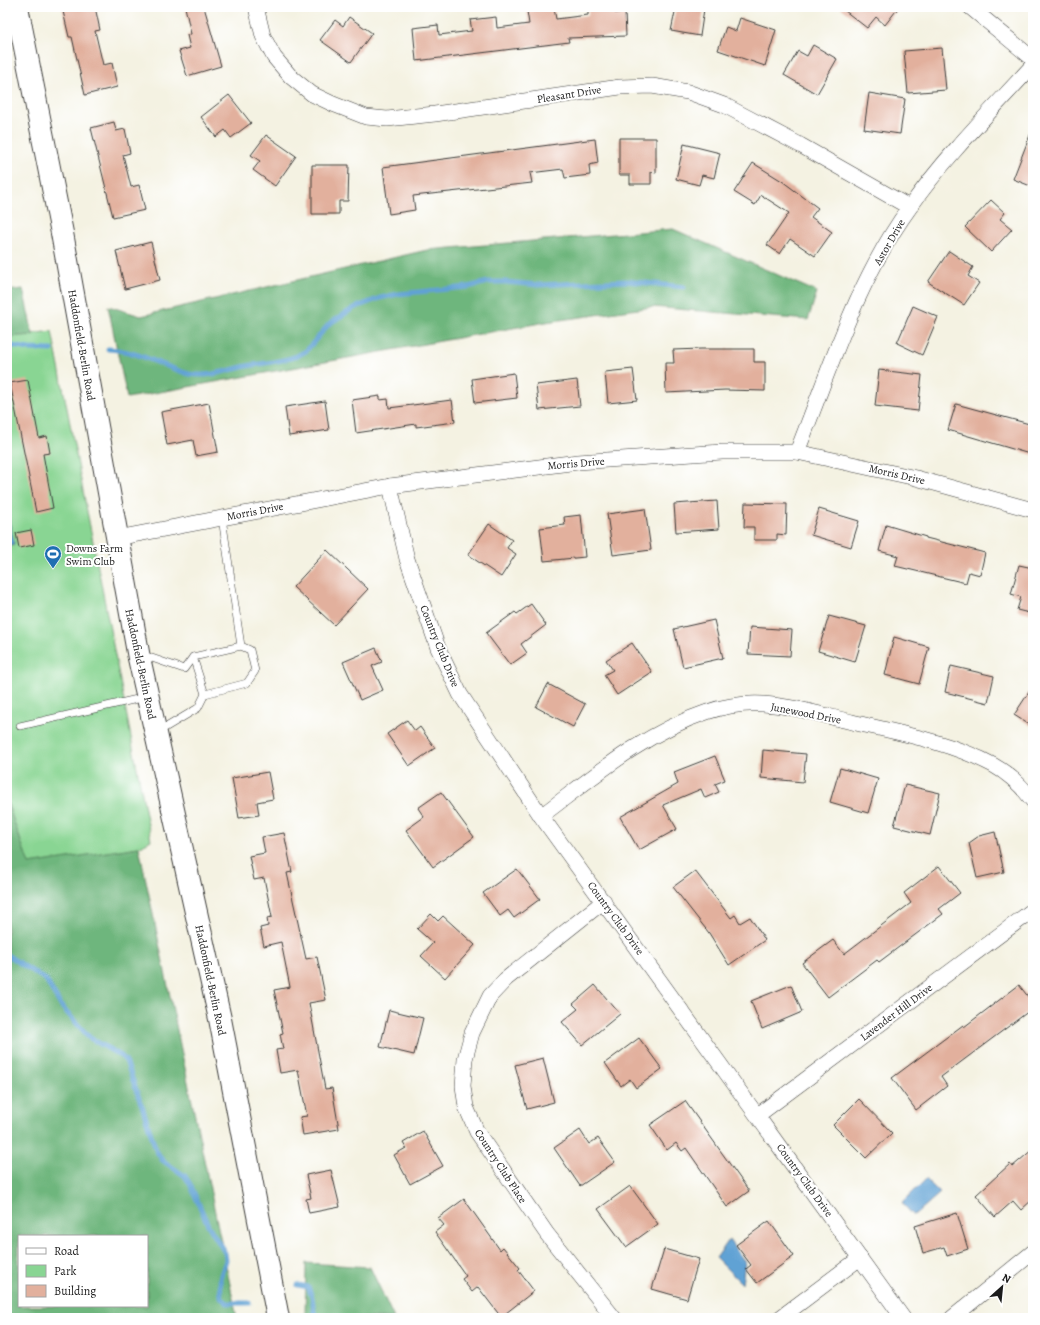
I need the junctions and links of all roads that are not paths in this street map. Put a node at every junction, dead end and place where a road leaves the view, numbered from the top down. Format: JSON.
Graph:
{"nodes":[{"id":1,"x":17,"y":7,"type":"edge"},
{"id":2,"x":256,"y":7,"type":"edge"},
{"id":3,"x":970,"y":7,"type":"edge"},
{"id":4,"x":1033,"y":59,"type":"edge"},
{"id":5,"x":1033,"y":65,"type":"edge"},
{"id":6,"x":909,"y":207,"type":"junction"},
{"id":7,"x":797,"y":452,"type":"junction"},
{"id":8,"x":390,"y":486,"type":"junction"},
{"id":9,"x":1033,"y":510,"type":"edge"},
{"id":10,"x":222,"y":518,"type":"junction"},
{"id":11,"x":117,"y":538,"type":"junction"},
{"id":12,"x":241,"y":646,"type":"junction"},
{"id":13,"x":138,"y":653,"type":"junction"},
{"id":14,"x":193,"y":657,"type":"junction"},
{"id":15,"x":205,"y":694,"type":"junction"},
{"id":16,"x":148,"y":697,"type":"junction"},
{"id":17,"x":20,"y":726,"type":"dead end"},
{"id":18,"x":156,"y":734,"type":"junction"},
{"id":19,"x":1033,"y":801,"type":"edge"},
{"id":20,"x":541,"y":816,"type":"junction"},
{"id":21,"x":604,"y":901,"type":"junction"},
{"id":22,"x":1033,"y":910,"type":"edge"},
{"id":23,"x":758,"y":1115,"type":"junction"},
{"id":24,"x":1033,"y":1252,"type":"edge"},
{"id":25,"x":860,"y":1258,"type":"junction"},
{"id":26,"x":278,"y":1318,"type":"edge"},
{"id":27,"x":614,"y":1318,"type":"edge"},
{"id":28,"x":780,"y":1318,"type":"edge"},
{"id":29,"x":903,"y":1318,"type":"edge"},
{"id":30,"x":952,"y":1318,"type":"edge"}],
"edges":[{"from":1,"to":11,"type":"main road","name":"Haddonfield-Berlin Road"},
{"from":2,"to":6,"type":"street","name":"Pleasant Drive"},
{"from":3,"to":4,"type":"street"},
{"from":5,"to":6,"type":"street","name":"Astor Drive"},
{"from":6,"to":7,"type":"street","name":"Astor Drive"},
{"from":7,"to":8,"type":"street","name":"Morris Drive"},
{"from":7,"to":9,"type":"street","name":"Morris Drive"},
{"from":8,"to":10,"type":"street","name":"Morris Drive"},
{"from":8,"to":20,"type":"street","name":"Country Club Drive"},
{"from":10,"to":11,"type":"street","name":"Morris Drive"},
{"from":10,"to":12,"type":"lane"},
{"from":11,"to":13,"type":"main road","name":"Haddonfield-Berlin Road"},
{"from":12,"to":14,"type":"lane"},
{"from":12,"to":15,"type":"lane"},
{"from":13,"to":14,"type":"lane"},
{"from":13,"to":16,"type":"main road","name":"Haddonfield-Berlin Road"},
{"from":14,"to":15,"type":"lane"},
{"from":15,"to":18,"type":"lane"},
{"from":16,"to":17,"type":"lane"},
{"from":16,"to":18,"type":"main road","name":"Haddonfield-Berlin Road"},
{"from":18,"to":26,"type":"main road","name":"Haddonfield-Berlin Road"},
{"from":19,"to":20,"type":"street","name":"Junewood Drive"},
{"from":20,"to":21,"type":"street","name":"Country Club Drive"},
{"from":21,"to":23,"type":"street","name":"Country Club Drive"},
{"from":21,"to":27,"type":"street","name":"Country Club Place"},
{"from":22,"to":23,"type":"street","name":"Lavender Hill Drive"},
{"from":23,"to":25,"type":"street","name":"Country Club Drive"},
{"from":24,"to":30,"type":"street"},
{"from":25,"to":28,"type":"street"},
{"from":25,"to":29,"type":"street","name":"Country Club Drive"}]}
